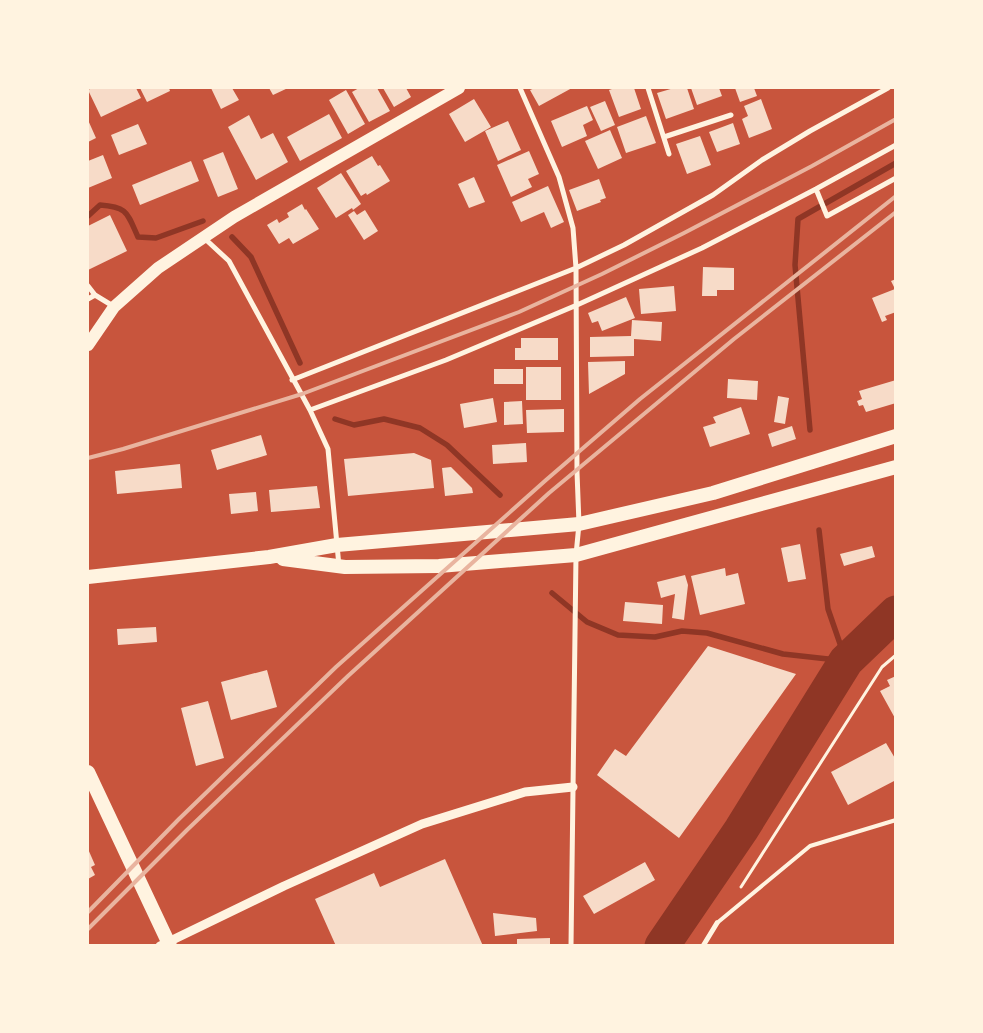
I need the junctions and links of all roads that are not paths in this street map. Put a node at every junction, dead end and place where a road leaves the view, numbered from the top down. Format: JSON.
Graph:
{"nodes":[{"id":1,"x":459,"y":88,"type":"edge"},
{"id":2,"x":520,"y":88,"type":"edge"},
{"id":3,"x":648,"y":88,"type":"edge"},
{"id":4,"x":888,"y":88,"type":"edge"},
{"id":5,"x":732,"y":115,"type":"dead end"},
{"id":6,"x":664,"y":137,"type":"junction"},
{"id":7,"x":896,"y":145,"type":"edge"},
{"id":8,"x":669,"y":154,"type":"dead end"},
{"id":9,"x":896,"y":178,"type":"edge"},
{"id":10,"x":816,"y":189,"type":"junction"},
{"id":11,"x":204,"y":237,"type":"junction"},
{"id":12,"x":576,"y":268,"type":"junction"},
{"id":13,"x":88,"y":286,"type":"edge"},
{"id":14,"x":95,"y":295,"type":"junction"},
{"id":15,"x":88,"y":299,"type":"edge"},
{"id":16,"x":577,"y":305,"type":"junction"},
{"id":17,"x":114,"y":307,"type":"junction"},
{"id":18,"x":88,"y":345,"type":"edge"},
{"id":19,"x":292,"y":380,"type":"junction"},
{"id":20,"x":310,"y":410,"type":"junction"},
{"id":21,"x":896,"y":436,"type":"edge"},
{"id":22,"x":896,"y":467,"type":"edge"},
{"id":23,"x":579,"y":524,"type":"junction"},
{"id":24,"x":337,"y":545,"type":"junction"},
{"id":25,"x":576,"y":555,"type":"junction"},
{"id":26,"x":269,"y":557,"type":"junction"},
{"id":27,"x":339,"y":566,"type":"junction"},
{"id":28,"x":94,"y":576,"type":"edge"},
{"id":29,"x":88,"y":587,"type":"edge"},
{"id":30,"x":88,"y":772,"type":"edge"},
{"id":31,"x":574,"y":787,"type":"junction"},
{"id":32,"x":896,"y":820,"type":"edge"},
{"id":33,"x":717,"y":923,"type":"joint"},
{"id":34,"x":166,"y":944,"type":"edge"},
{"id":35,"x":571,"y":946,"type":"edge"},
{"id":36,"x":703,"y":946,"type":"edge"}],
"edges":[{"from":1,"to":11,"type":"main road"},
{"from":2,"to":12,"type":"street"},
{"from":3,"to":6,"type":"street"},
{"from":4,"to":12,"type":"street"},
{"from":5,"to":6,"type":"street"},
{"from":6,"to":8,"type":"street"},
{"from":7,"to":10,"type":"street"},
{"from":9,"to":10,"type":"street"},
{"from":10,"to":16,"type":"street"},
{"from":11,"to":17,"type":"main road"},
{"from":11,"to":19,"type":"street"},
{"from":12,"to":16,"type":"street"},
{"from":12,"to":19,"type":"street"},
{"from":13,"to":14,"type":"street"},
{"from":14,"to":15,"type":"street"},
{"from":14,"to":17,"type":"street"},
{"from":16,"to":20,"type":"street"},
{"from":16,"to":23,"type":"street"},
{"from":17,"to":18,"type":"main road"},
{"from":19,"to":20,"type":"street"},
{"from":20,"to":24,"type":"street"},
{"from":21,"to":23,"type":"highway"},
{"from":22,"to":25,"type":"highway"},
{"from":23,"to":24,"type":"highway"},
{"from":23,"to":25,"type":"street"},
{"from":24,"to":26,"type":"highway"},
{"from":24,"to":27,"type":"street"},
{"from":25,"to":27,"type":"highway"},
{"from":25,"to":31,"type":"street"},
{"from":26,"to":27,"type":"highway"},
{"from":26,"to":28,"type":"highway"},
{"from":28,"to":29,"type":"highway"},
{"from":30,"to":34,"type":"highway"},
{"from":31,"to":34,"type":"street"},
{"from":31,"to":35,"type":"street"},
{"from":32,"to":33,"type":"lane"},
{"from":33,"to":36,"type":"street"}]}
